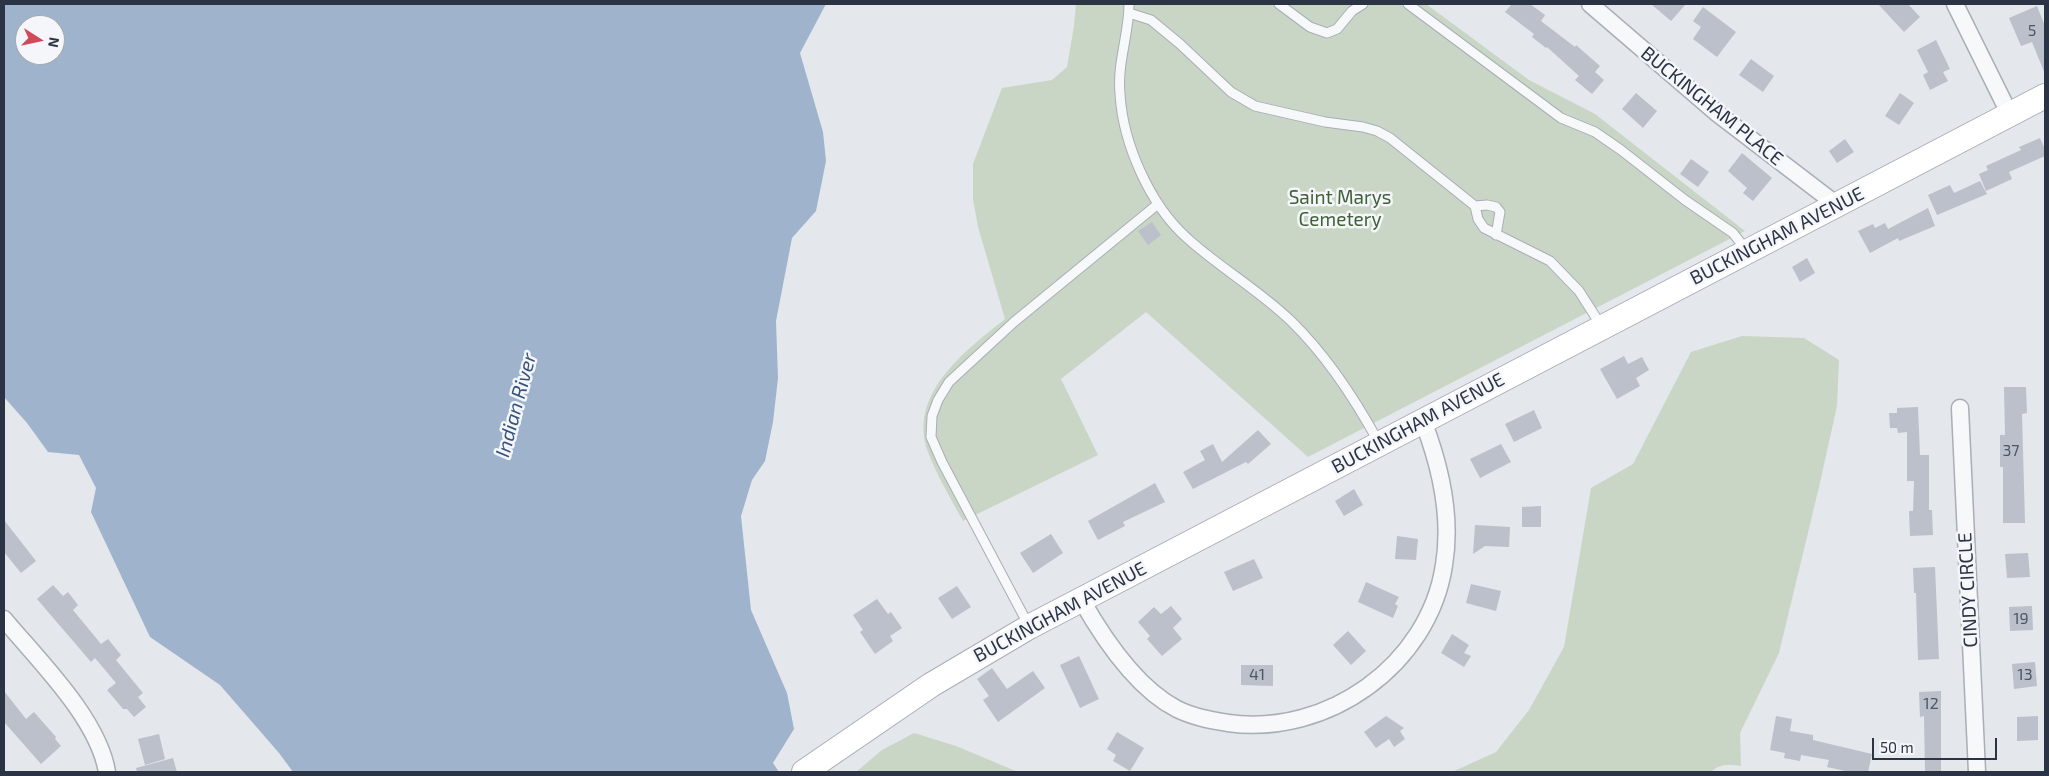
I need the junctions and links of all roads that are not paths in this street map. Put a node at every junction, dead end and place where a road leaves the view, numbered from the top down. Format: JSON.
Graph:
{"nodes":[{"id":1,"x":1279,"y":4,"type":"edge"},
{"id":2,"x":1363,"y":4,"type":"edge"},
{"id":3,"x":1408,"y":4,"type":"edge"},
{"id":4,"x":1590,"y":4,"type":"edge"},
{"id":5,"x":1955,"y":4,"type":"edge"},
{"id":6,"x":1129,"y":8,"type":"edge"},
{"id":7,"x":2045,"y":96,"type":"edge"},
{"id":8,"x":2010,"y":115,"type":"junction"},
{"id":9,"x":1158,"y":204,"type":"junction"},
{"id":10,"x":1837,"y":205,"type":"junction"},
{"id":11,"x":1475,"y":206,"type":"junction"},
{"id":12,"x":1496,"y":235,"type":"junction"},
{"id":13,"x":1747,"y":252,"type":"junction"},
{"id":14,"x":1602,"y":327,"type":"junction"},
{"id":15,"x":1960,"y":408,"type":"dead end"},
{"id":16,"x":1424,"y":420,"type":"junction"},
{"id":17,"x":1379,"y":444,"type":"junction"},
{"id":18,"x":1081,"y":599,"type":"junction"},
{"id":19,"x":4,"y":619,"type":"edge"},
{"id":20,"x":1029,"y":627,"type":"junction"},
{"id":21,"x":107,"y":772,"type":"edge"},
{"id":22,"x":804,"y":772,"type":"edge"},
{"id":23,"x":1977,"y":772,"type":"edge"}],
"edges":[{"from":1,"to":2,"type":"lane"},
{"from":3,"to":13,"type":"lane"},
{"from":4,"to":10,"type":"street","name":"BUCKINGHAM PLACE"},
{"from":5,"to":8,"type":"street"},
{"from":6,"to":9,"type":"lane"},
{"from":6,"to":11,"type":"lane"},
{"from":7,"to":8,"type":"main road","name":"BUCKINGHAM AVENUE"},
{"from":8,"to":10,"type":"main road","name":"BUCKINGHAM AVENUE"},
{"from":9,"to":17,"type":"lane"},
{"from":9,"to":20,"type":"lane"},
{"from":10,"to":13,"type":"main road","name":"BUCKINGHAM AVENUE"},
{"from":11,"to":12,"type":"lane"},
{"from":11,"to":12,"type":"lane"},
{"from":12,"to":14,"type":"lane"},
{"from":13,"to":14,"type":"main road","name":"BUCKINGHAM AVENUE"},
{"from":14,"to":16,"type":"main road","name":"BUCKINGHAM AVENUE"},
{"from":15,"to":23,"type":"street","name":"CINDY CIRCLE"},
{"from":16,"to":17,"type":"main road","name":"BUCKINGHAM AVENUE"},
{"from":16,"to":18,"type":"street"},
{"from":17,"to":18,"type":"main road","name":"BUCKINGHAM AVENUE"},
{"from":18,"to":20,"type":"main road","name":"BUCKINGHAM AVENUE"},
{"from":19,"to":21,"type":"street"},
{"from":20,"to":22,"type":"main road","name":"BUCKINGHAM AVENUE"}]}
